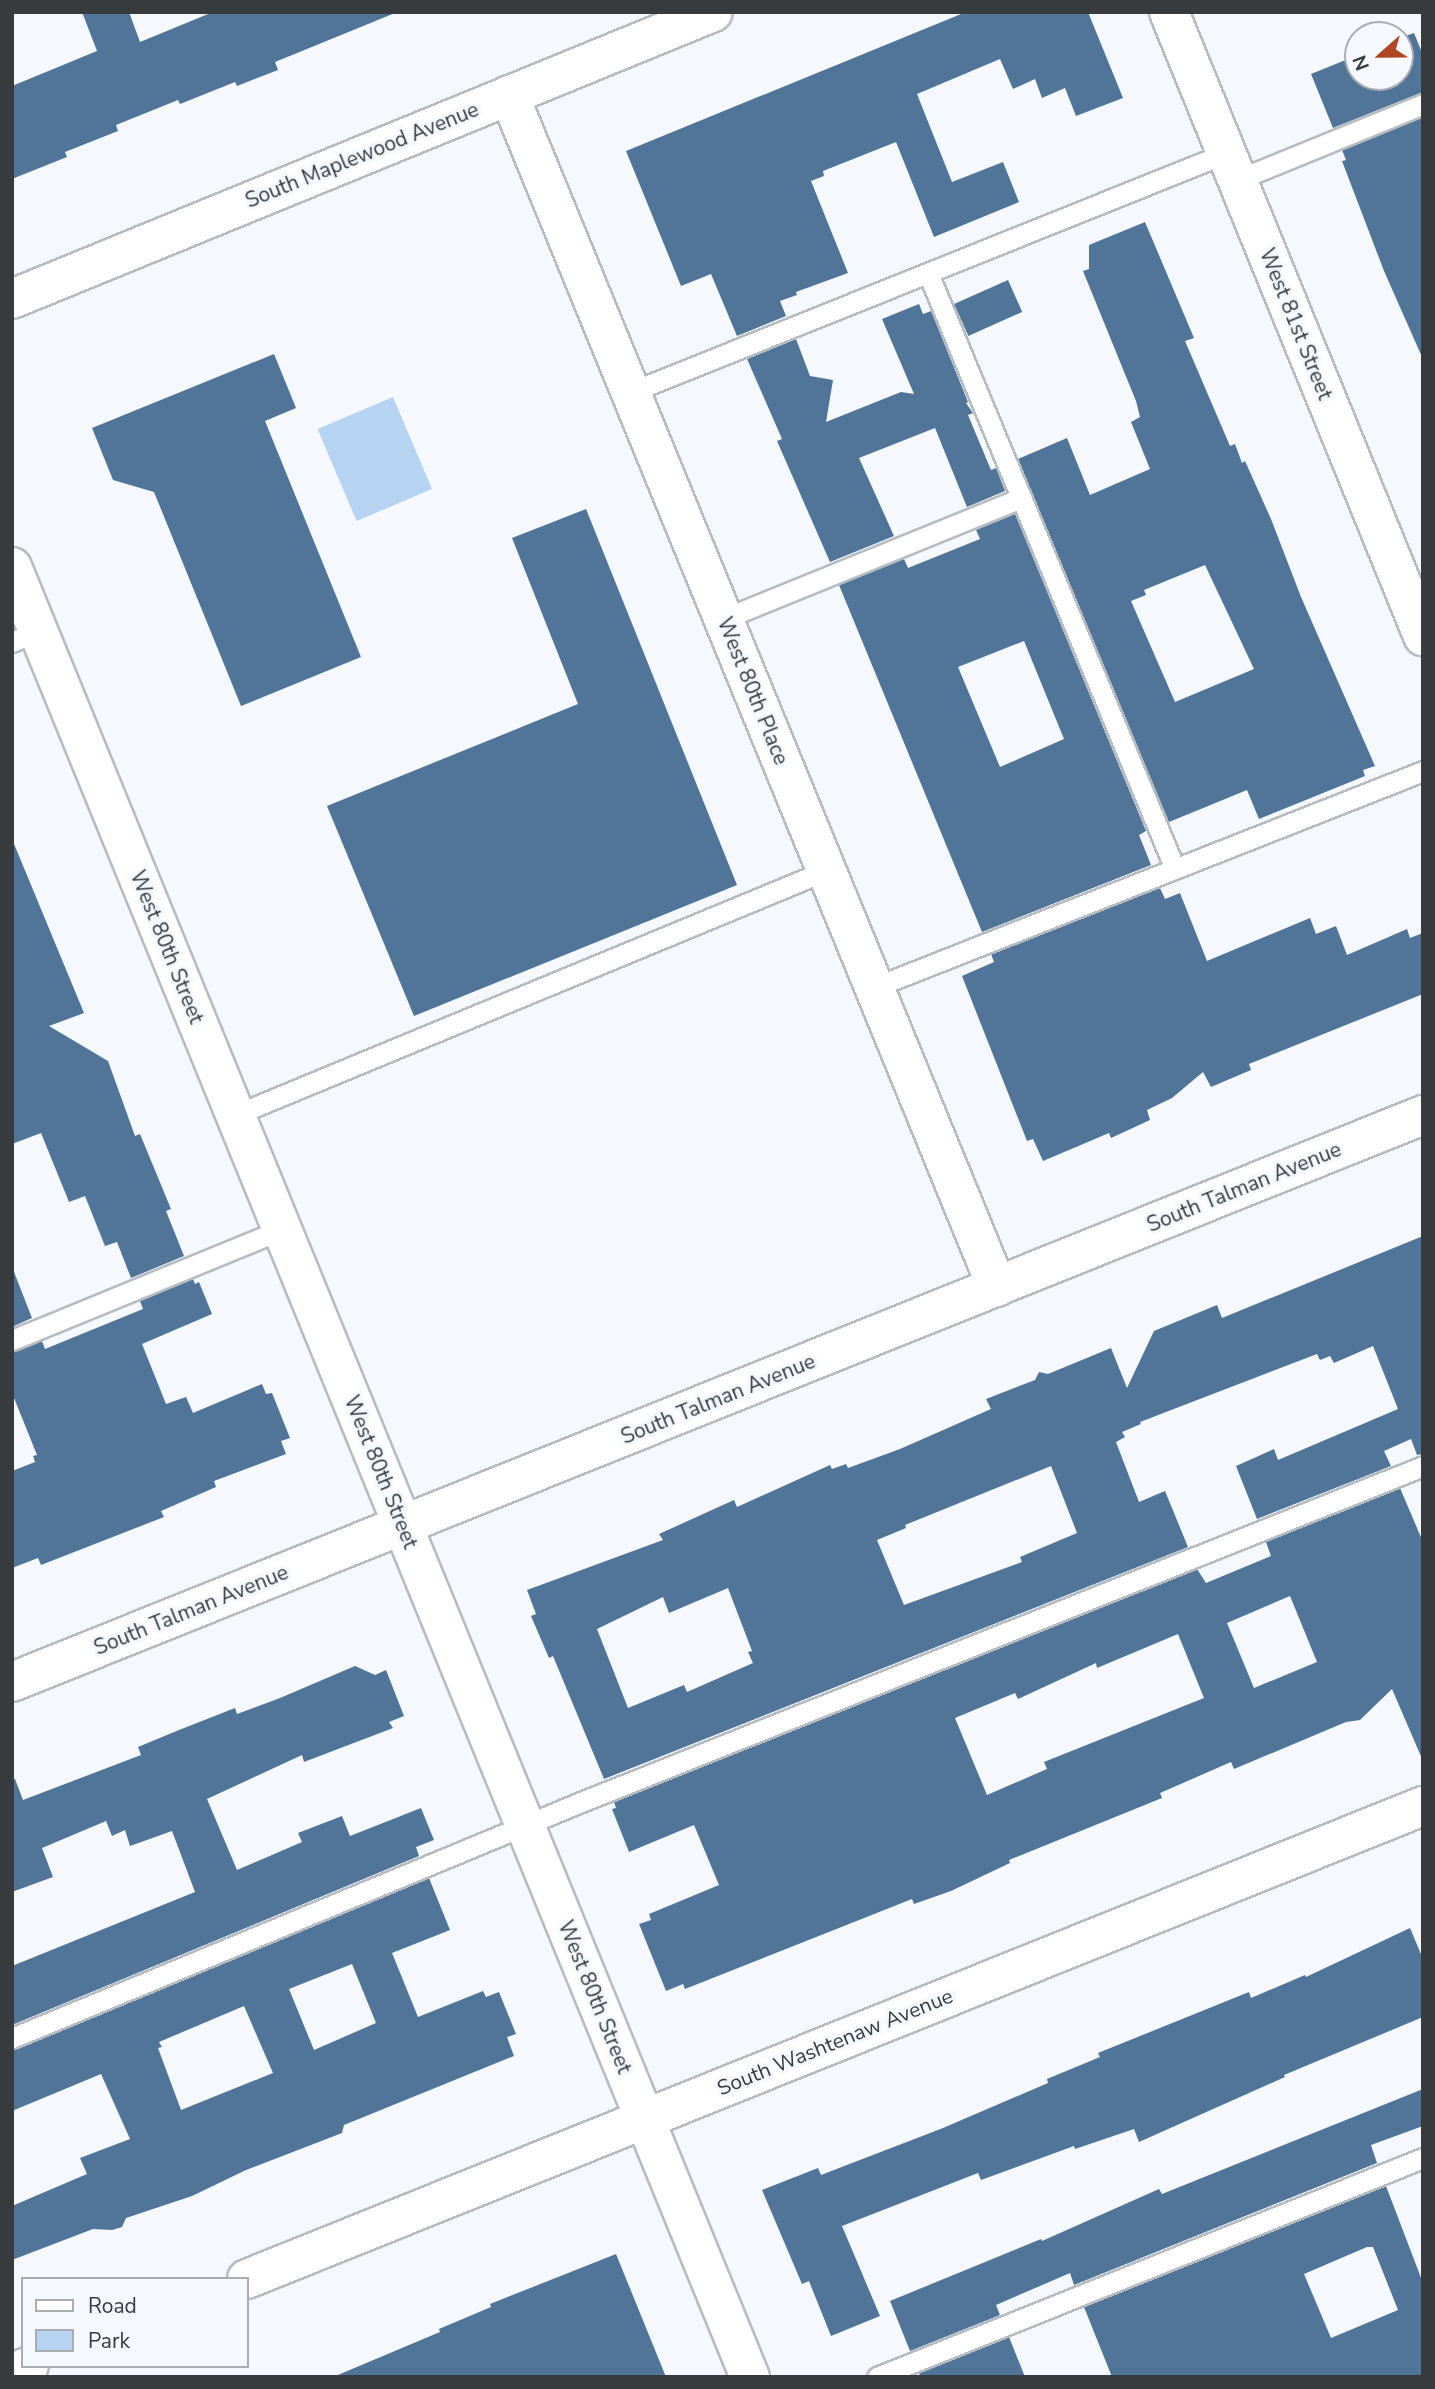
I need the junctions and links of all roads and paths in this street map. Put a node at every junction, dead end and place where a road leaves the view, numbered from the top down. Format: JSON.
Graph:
{"nodes":[{"id":1,"x":713,"y":12,"type":"edge"},
{"id":2,"x":1169,"y":12,"type":"edge"},
{"id":3,"x":509,"y":94,"type":"junction"},
{"id":4,"x":1423,"y":104,"type":"edge"},
{"id":5,"x":1231,"y":166,"type":"junction"},
{"id":6,"x":928,"y":273,"type":"junction"},
{"id":7,"x":12,"y":299,"type":"edge"},
{"id":8,"x":631,"y":392,"type":"junction"},
{"id":9,"x":1021,"y":498,"type":"junction"},
{"id":10,"x":12,"y":567,"type":"edge"},
{"id":11,"x":723,"y":619,"type":"junction"},
{"id":12,"x":25,"y":636,"type":"edge"},
{"id":13,"x":1423,"y":636,"type":"edge"},
{"id":14,"x":1423,"y":771,"type":"edge"},
{"id":15,"x":1175,"y":869,"type":"junction"},
{"id":16,"x":827,"y":870,"type":"junction"},
{"id":17,"x":876,"y":987,"type":"junction"},
{"id":18,"x":235,"y":1115,"type":"junction"},
{"id":19,"x":1423,"y":1115,"type":"edge"},
{"id":20,"x":282,"y":1229,"type":"junction"},
{"id":21,"x":997,"y":1287,"type":"junction"},
{"id":22,"x":12,"y":1340,"type":"edge"},
{"id":23,"x":1423,"y":1466,"type":"edge"},
{"id":24,"x":403,"y":1525,"type":"junction"},
{"id":25,"x":12,"y":1682,"type":"edge"},
{"id":26,"x":1423,"y":1806,"type":"edge"},
{"id":27,"x":525,"y":1825,"type":"junction"},
{"id":28,"x":12,"y":2038,"type":"edge"},
{"id":29,"x":645,"y":2119,"type":"junction"},
{"id":30,"x":1423,"y":2158,"type":"edge"},
{"id":31,"x":248,"y":2279,"type":"edge"},
{"id":32,"x":750,"y":2377,"type":"edge"},
{"id":33,"x":877,"y":2377,"type":"edge"}],
"edges":[{"from":1,"to":3,"type":"street","name":"South Maplewood Avenue"},
{"from":2,"to":5,"type":"street","name":"West 81st Street"},
{"from":3,"to":7,"type":"street","name":"South Maplewood Avenue"},
{"from":3,"to":8,"type":"street","name":"West 80th Place"},
{"from":4,"to":5,"type":"lane"},
{"from":5,"to":6,"type":"lane"},
{"from":5,"to":13,"type":"street","name":"West 81st Street"},
{"from":6,"to":8,"type":"lane"},
{"from":6,"to":9,"type":"lane"},
{"from":8,"to":11,"type":"street","name":"West 80th Place"},
{"from":9,"to":11,"type":"lane"},
{"from":9,"to":15,"type":"lane"},
{"from":10,"to":12,"type":"street","name":"West 80th Street"},
{"from":11,"to":16,"type":"street","name":"West 80th Place"},
{"from":12,"to":18,"type":"street","name":"West 80th Street"},
{"from":14,"to":15,"type":"lane"},
{"from":15,"to":17,"type":"lane"},
{"from":16,"to":17,"type":"street","name":"West 80th Place"},
{"from":16,"to":18,"type":"lane"},
{"from":17,"to":21,"type":"street","name":"West 80th Place"},
{"from":18,"to":20,"type":"street","name":"West 80th Street"},
{"from":19,"to":21,"type":"street","name":"South Talman Avenue"},
{"from":20,"to":22,"type":"lane"},
{"from":20,"to":24,"type":"street","name":"West 80th Street"},
{"from":21,"to":24,"type":"street","name":"South Talman Avenue"},
{"from":23,"to":27,"type":"lane"},
{"from":24,"to":25,"type":"street","name":"South Talman Avenue"},
{"from":24,"to":27,"type":"street","name":"West 80th Street"},
{"from":26,"to":29,"type":"street","name":"South Washtenaw Avenue"},
{"from":27,"to":28,"type":"lane"},
{"from":27,"to":29,"type":"street","name":"West 80th Street"},
{"from":29,"to":31,"type":"street","name":"South Washtenaw Avenue"},
{"from":29,"to":32,"type":"street","name":"West 80th Street"},
{"from":30,"to":33,"type":"lane"}]}
